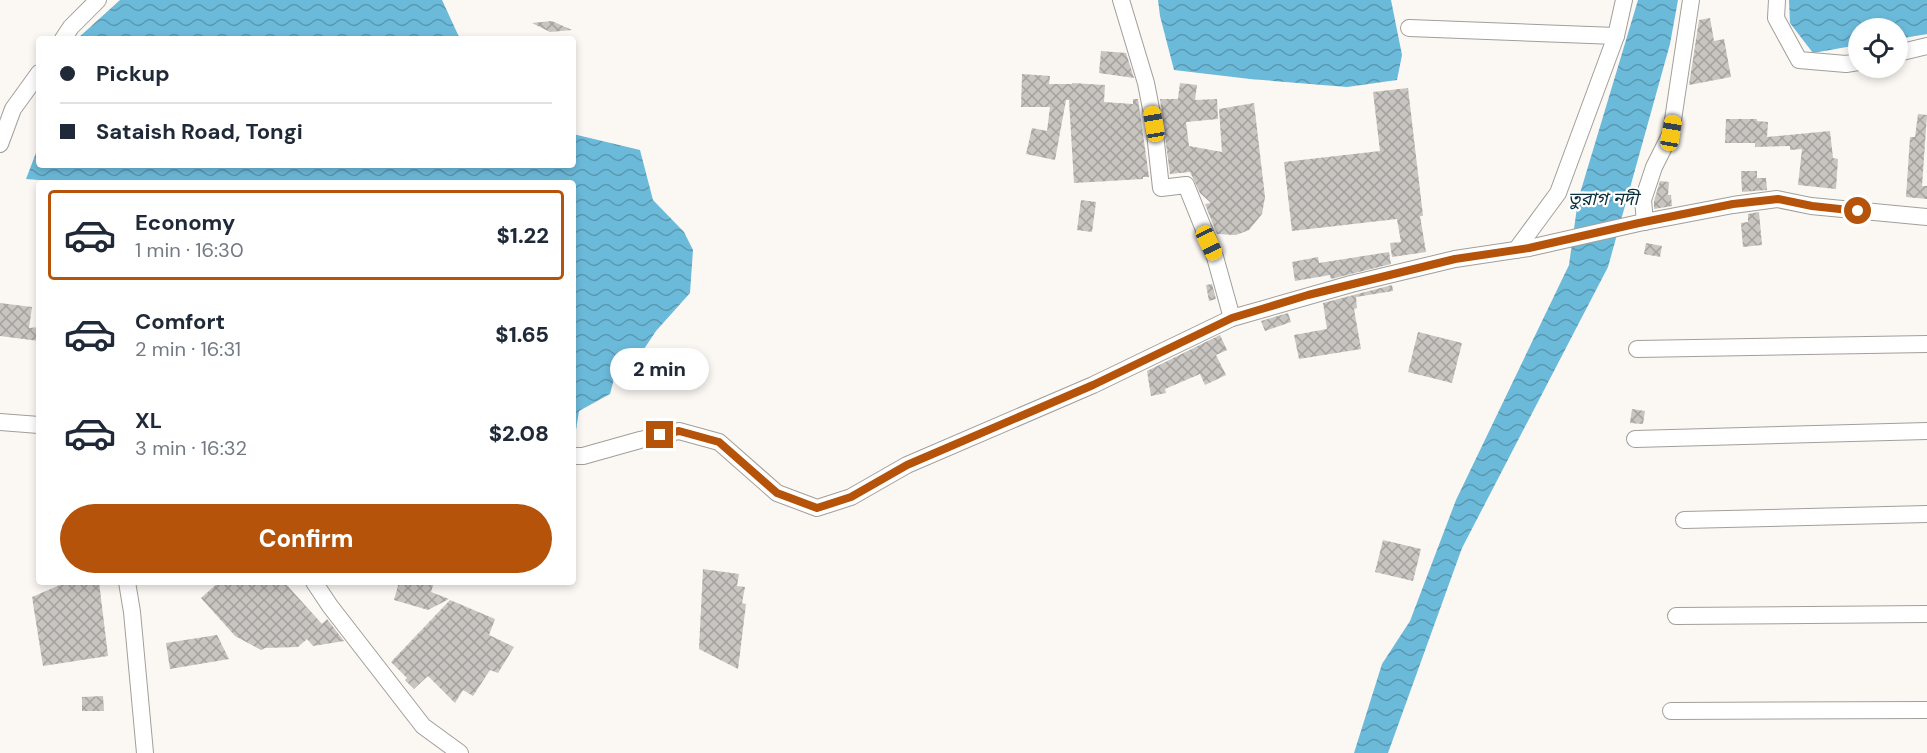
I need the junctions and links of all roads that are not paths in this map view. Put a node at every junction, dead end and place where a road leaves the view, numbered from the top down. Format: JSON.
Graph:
{"nodes":[{"id":1,"x":98,"y":0,"type":"edge"},
{"id":2,"x":1121,"y":0,"type":"edge"},
{"id":3,"x":1624,"y":0,"type":"edge"},
{"id":4,"x":1692,"y":0,"type":"edge"},
{"id":5,"x":1777,"y":0,"type":"edge"},
{"id":6,"x":1409,"y":28,"type":"dead end"},
{"id":7,"x":65,"y":36,"type":"edge"},
{"id":8,"x":1616,"y":36,"type":"junction"},
{"id":9,"x":1927,"y":46,"type":"edge"},
{"id":10,"x":1908,"y":51,"type":"edge"},
{"id":11,"x":1848,"y":64,"type":"edge"},
{"id":12,"x":36,"y":77,"type":"edge"},
{"id":13,"x":0,"y":144,"type":"edge"},
{"id":14,"x":1927,"y":218,"type":"edge"},
{"id":15,"x":1642,"y":222,"type":"junction"},
{"id":16,"x":1522,"y":249,"type":"junction"},
{"id":17,"x":1232,"y":318,"type":"junction"},
{"id":18,"x":1927,"y":344,"type":"edge"},
{"id":19,"x":1637,"y":349,"type":"dead end"},
{"id":20,"x":0,"y":422,"type":"edge"},
{"id":21,"x":36,"y":425,"type":"edge"},
{"id":22,"x":1927,"y":431,"type":"edge"},
{"id":23,"x":1635,"y":439,"type":"dead end"},
{"id":24,"x":576,"y":456,"type":"edge"},
{"id":25,"x":1927,"y":514,"type":"edge"},
{"id":26,"x":1684,"y":520,"type":"dead end"},
{"id":27,"x":128,"y":585,"type":"edge"},
{"id":28,"x":316,"y":585,"type":"edge"},
{"id":29,"x":1927,"y":614,"type":"edge"},
{"id":30,"x":1676,"y":616,"type":"dead end"},
{"id":31,"x":1671,"y":711,"type":"dead end"},
{"id":32,"x":1927,"y":711,"type":"edge"},
{"id":33,"x":145,"y":753,"type":"edge"},
{"id":34,"x":460,"y":753,"type":"edge"}],
"edges":[{"from":1,"to":7,"type":"street"},
{"from":2,"to":17,"type":"street"},
{"from":3,"to":8,"type":"street"},
{"from":4,"to":15,"type":"street"},
{"from":5,"to":11,"type":"street"},
{"from":6,"to":8,"type":"street"},
{"from":8,"to":16,"type":"street"},
{"from":9,"to":10,"type":"street"},
{"from":12,"to":13,"type":"street"},
{"from":14,"to":15,"type":"street"},
{"from":15,"to":16,"type":"street"},
{"from":16,"to":17,"type":"street"},
{"from":17,"to":24,"type":"street"},
{"from":18,"to":19,"type":"street"},
{"from":20,"to":21,"type":"street"},
{"from":22,"to":23,"type":"street"},
{"from":25,"to":26,"type":"street"},
{"from":27,"to":33,"type":"street"},
{"from":28,"to":34,"type":"street"},
{"from":29,"to":30,"type":"street"},
{"from":31,"to":32,"type":"street"}]}
